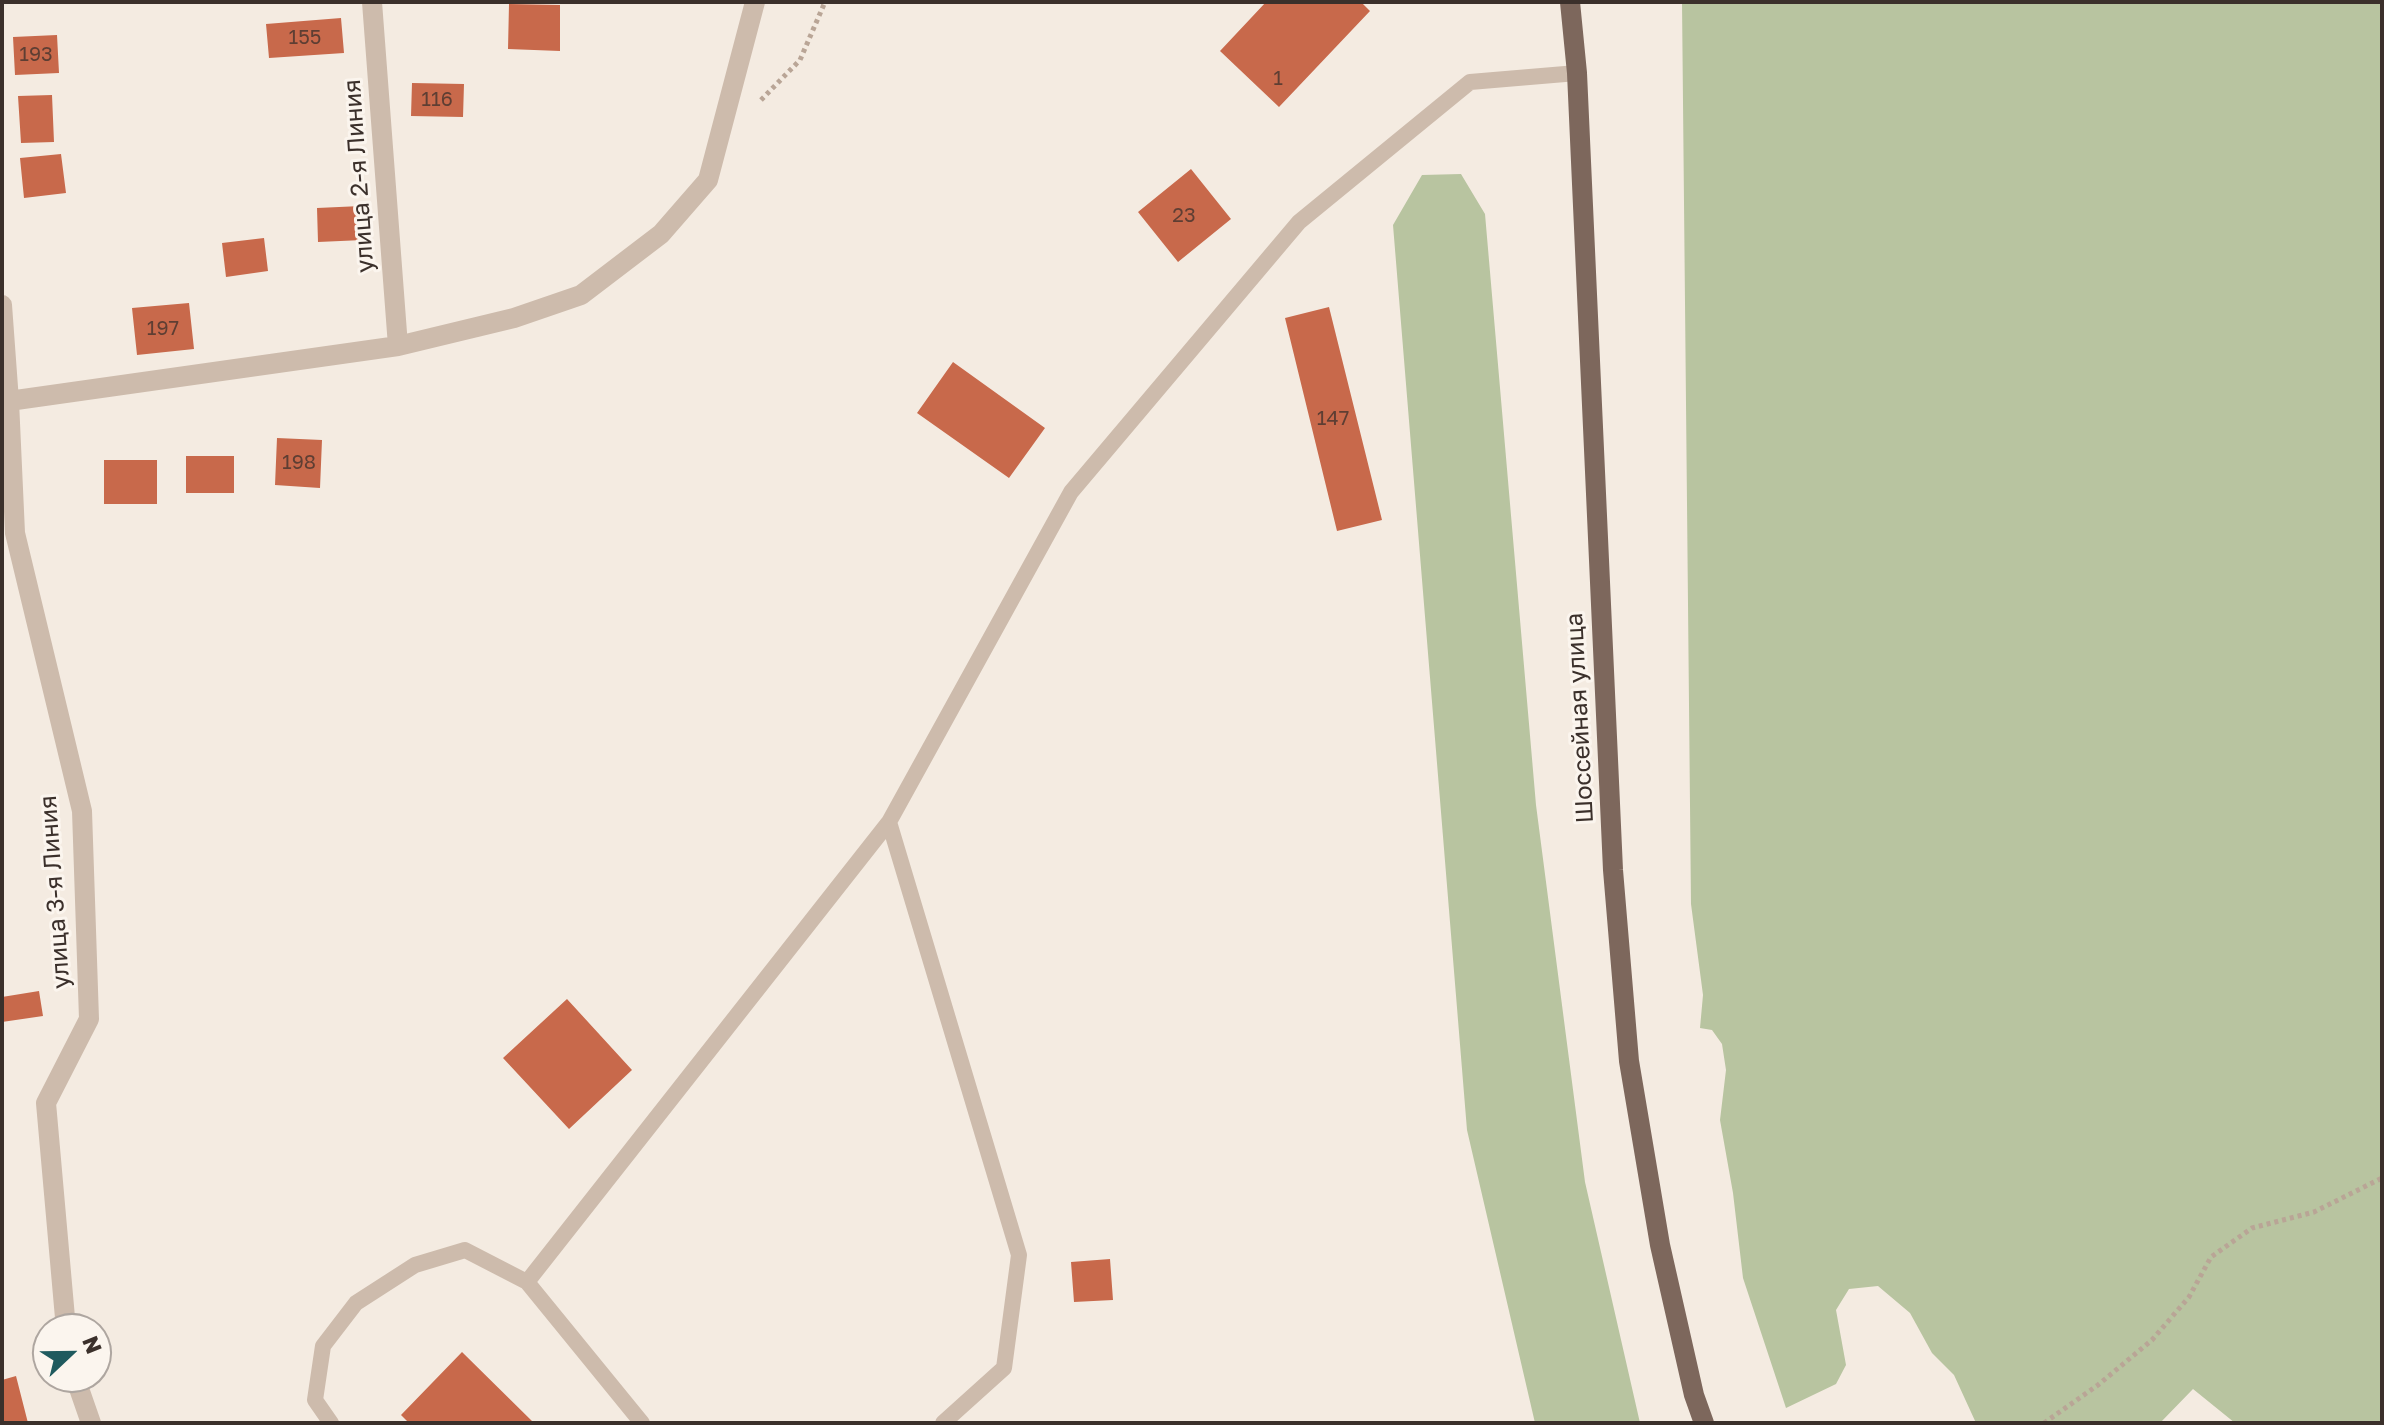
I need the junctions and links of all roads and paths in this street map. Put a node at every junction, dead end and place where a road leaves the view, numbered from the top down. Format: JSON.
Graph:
{"nodes":[{"id":1,"x":372,"y":2,"type":"edge"},
{"id":2,"x":755,"y":2,"type":"edge"},
{"id":3,"x":825,"y":2,"type":"edge"},
{"id":4,"x":1570,"y":2,"type":"edge"},
{"id":5,"x":1577,"y":73,"type":"junction"},
{"id":6,"x":759,"y":102,"type":"dead end"},
{"id":7,"x":2,"y":305,"type":"edge"},
{"id":8,"x":398,"y":346,"type":"junction"},
{"id":9,"x":9,"y":401,"type":"junction"},
{"id":10,"x":2,"y":503,"type":"edge"},
{"id":11,"x":15,"y":533,"type":"junction"},
{"id":12,"x":889,"y":822,"type":"junction"},
{"id":13,"x":2382,"y":1178,"type":"edge"},
{"id":14,"x":527,"y":1282,"type":"junction"},
{"id":15,"x":65,"y":1313,"type":"edge"},
{"id":16,"x":81,"y":1393,"type":"edge"},
{"id":17,"x":91,"y":1423,"type":"edge"},
{"id":18,"x":331,"y":1423,"type":"edge"},
{"id":19,"x":642,"y":1423,"type":"edge"},
{"id":20,"x":943,"y":1423,"type":"edge"},
{"id":21,"x":1704,"y":1423,"type":"edge"},
{"id":22,"x":2044,"y":1423,"type":"edge"}],
"edges":[{"from":1,"to":8,"type":"street","name":"улица 2-я Линия"},
{"from":2,"to":8,"type":"street"},
{"from":3,"to":6,"type":"path"},
{"from":4,"to":5,"type":"main road","name":"Шоссейная улица"},
{"from":5,"to":12,"type":"lane"},
{"from":5,"to":21,"type":"main road","name":"Шоссейная улица"},
{"from":7,"to":9,"type":"street","name":"улица 3-я Линия"},
{"from":8,"to":9,"type":"street"},
{"from":9,"to":11,"type":"street","name":"улица 3-я Линия"},
{"from":10,"to":11,"type":"street"},
{"from":11,"to":15,"type":"street","name":"улица 3-я Линия"},
{"from":12,"to":14,"type":"lane"},
{"from":12,"to":20,"type":"lane"},
{"from":13,"to":22,"type":"path"},
{"from":14,"to":18,"type":"lane"},
{"from":14,"to":19,"type":"lane"},
{"from":16,"to":17,"type":"street"}]}
